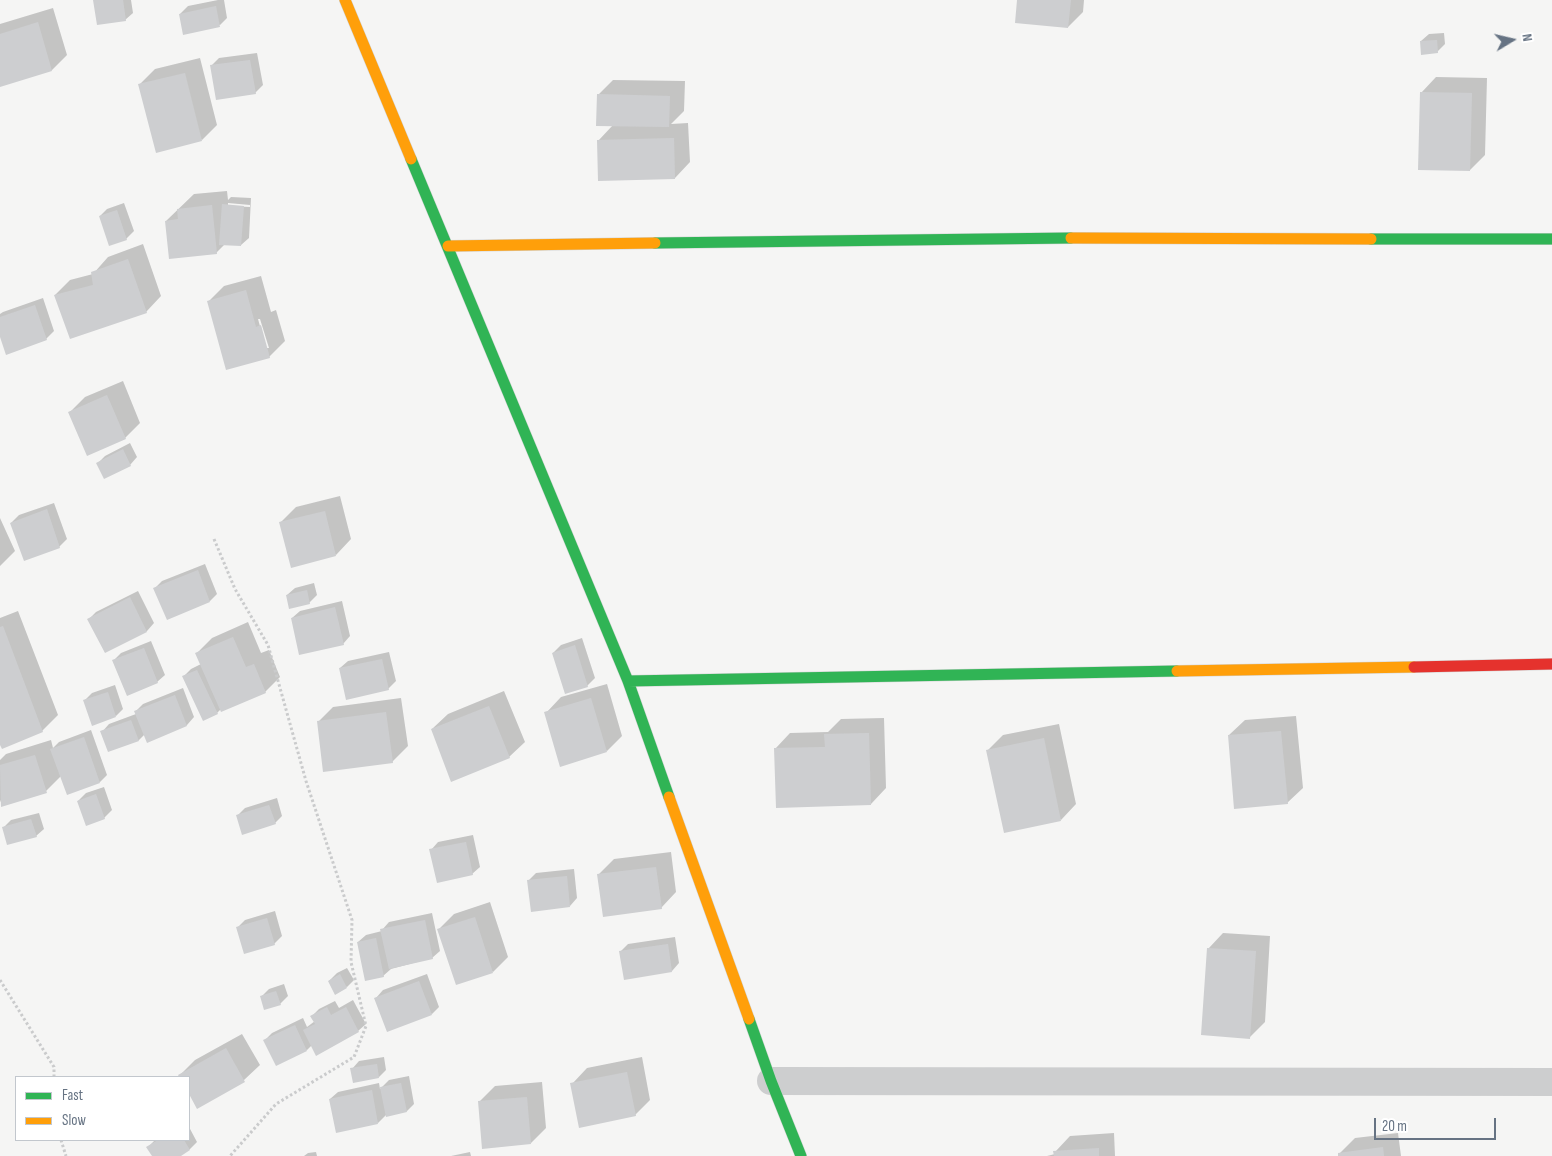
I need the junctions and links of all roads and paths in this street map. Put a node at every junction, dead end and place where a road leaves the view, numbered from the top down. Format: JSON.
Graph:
{"nodes":[{"id":1,"x":348,"y":2,"type":"edge"},
{"id":2,"x":1552,"y":239,"type":"edge"},
{"id":3,"x":448,"y":246,"type":"junction"},
{"id":4,"x":214,"y":539,"type":"dead end"},
{"id":5,"x":1552,"y":664,"type":"edge"},
{"id":6,"x":628,"y":681,"type":"junction"},
{"id":7,"x":0,"y":980,"type":"edge"},
{"id":8,"x":54,"y":1076,"type":"edge"},
{"id":9,"x":771,"y":1081,"type":"junction"},
{"id":10,"x":1552,"y":1082,"type":"edge"},
{"id":11,"x":61,"y":1141,"type":"edge"},
{"id":12,"x":66,"y":1156,"type":"edge"},
{"id":13,"x":230,"y":1156,"type":"edge"},
{"id":14,"x":801,"y":1156,"type":"edge"}],
"edges":[{"from":1,"to":3,"type":"street"},
{"from":2,"to":3,"type":"street"},
{"from":3,"to":6,"type":"street"},
{"from":4,"to":13,"type":"path"},
{"from":5,"to":6,"type":"street"},
{"from":6,"to":9,"type":"street"},
{"from":7,"to":8,"type":"path"},
{"from":9,"to":10,"type":"street"},
{"from":9,"to":14,"type":"street"},
{"from":11,"to":12,"type":"path"}]}
